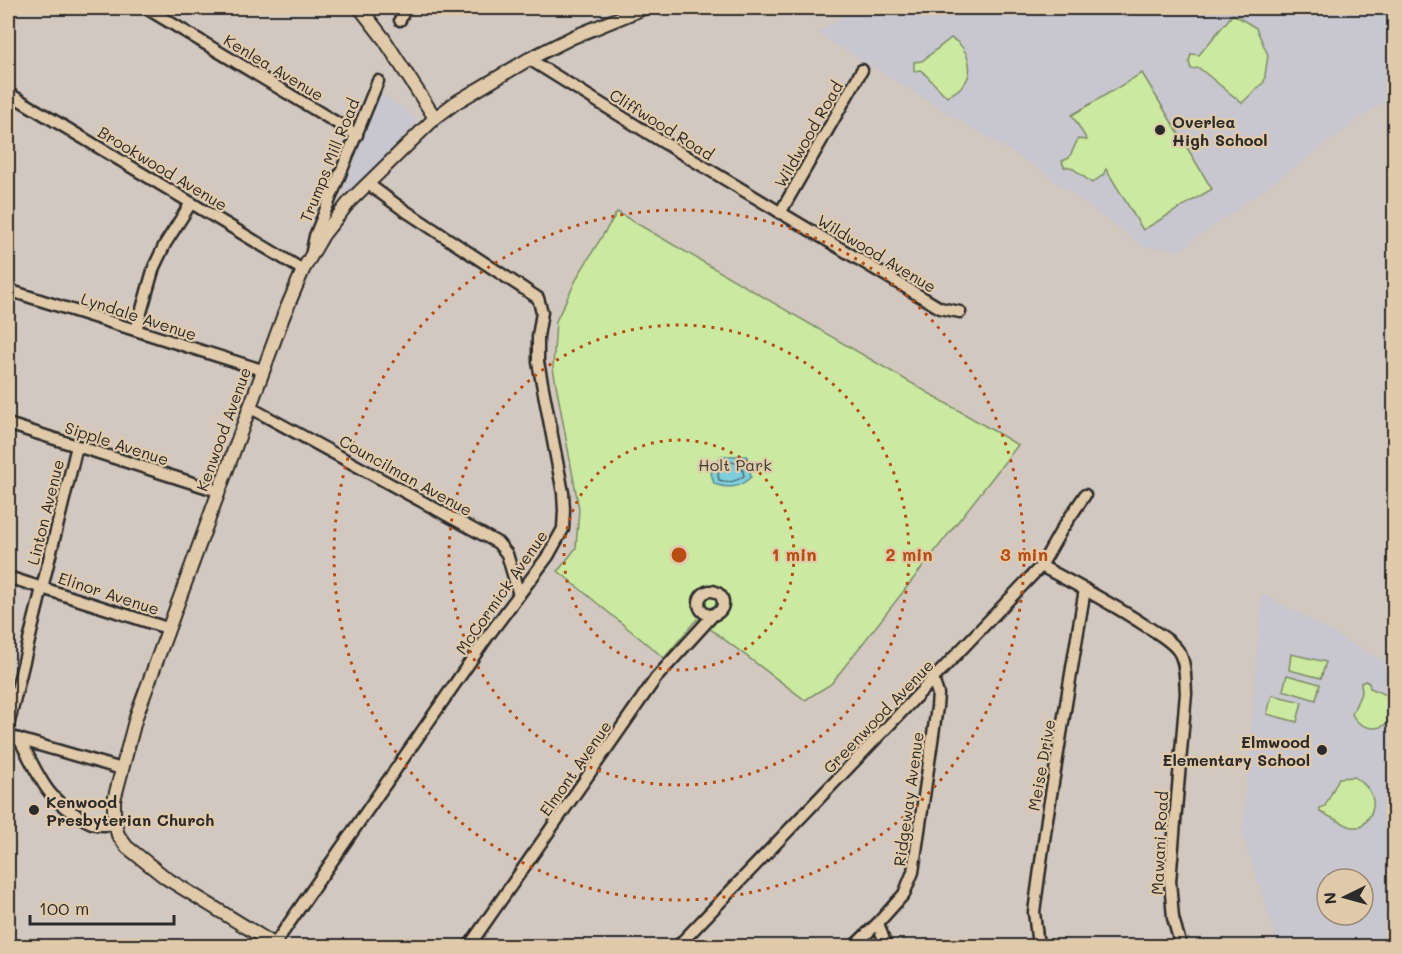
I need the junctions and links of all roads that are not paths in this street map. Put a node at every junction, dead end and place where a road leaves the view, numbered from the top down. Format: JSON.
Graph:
{"nodes":[{"id":1,"x":146,"y":8,"type":"edge"},
{"id":2,"x":360,"y":8,"type":"edge"},
{"id":3,"x":405,"y":8,"type":"edge"},
{"id":4,"x":633,"y":8,"type":"edge"},
{"id":5,"x":644,"y":8,"type":"edge"},
{"id":6,"x":400,"y":20,"type":"dead end"},
{"id":7,"x":610,"y":22,"type":"junction"},
{"id":8,"x":529,"y":59,"type":"junction"},
{"id":9,"x":862,"y":70,"type":"dead end"},
{"id":10,"x":378,"y":81,"type":"dead end"},
{"id":11,"x":8,"y":93,"type":"edge"},
{"id":12,"x":435,"y":118,"type":"junction"},
{"id":13,"x":357,"y":135,"type":"junction"},
{"id":14,"x":368,"y":184,"type":"junction"},
{"id":15,"x":191,"y":202,"type":"junction"},
{"id":16,"x":780,"y":213,"type":"junction"},
{"id":17,"x":312,"y":251,"type":"junction"},
{"id":18,"x":303,"y":270,"type":"junction"},
{"id":19,"x":8,"y":290,"type":"edge"},
{"id":20,"x":960,"y":312,"type":"dead end"},
{"id":21,"x":136,"y":330,"type":"junction"},
{"id":22,"x":262,"y":370,"type":"junction"},
{"id":23,"x":249,"y":407,"type":"junction"},
{"id":24,"x":8,"y":424,"type":"edge"},
{"id":25,"x":77,"y":446,"type":"junction"},
{"id":26,"x":218,"y":491,"type":"junction"},
{"id":27,"x":1085,"y":495,"type":"dead end"},
{"id":28,"x":1041,"y":566,"type":"junction"},
{"id":29,"x":8,"y":576,"type":"edge"},
{"id":30,"x":42,"y":588,"type":"junction"},
{"id":31,"x":1085,"y":589,"type":"junction"},
{"id":32,"x":519,"y":594,"type":"junction"},
{"id":33,"x":715,"y":614,"type":"dead end"},
{"id":34,"x":167,"y":628,"type":"junction"},
{"id":35,"x":933,"y":679,"type":"junction"},
{"id":36,"x":8,"y":726,"type":"edge"},
{"id":37,"x":8,"y":736,"type":"edge"},
{"id":38,"x":20,"y":739,"type":"junction"},
{"id":39,"x":122,"y":769,"type":"junction"},
{"id":40,"x":115,"y":825,"type":"junction"},
{"id":41,"x":878,"y":922,"type":"junction"},
{"id":42,"x":684,"y":944,"type":"edge"},
{"id":43,"x":275,"y":946,"type":"edge"},
{"id":44,"x":469,"y":946,"type":"edge"},
{"id":45,"x":854,"y":946,"type":"edge"},
{"id":46,"x":886,"y":946,"type":"edge"},
{"id":47,"x":1038,"y":946,"type":"edge"},
{"id":48,"x":1180,"y":946,"type":"edge"}],
"edges":[{"from":1,"to":13,"type":"street","name":"Kenlea Avenue"},
{"from":2,"to":12,"type":"main road"},
{"from":3,"to":6,"type":"street"},
{"from":4,"to":7,"type":"street"},
{"from":5,"to":7,"type":"main road","name":"Kenwood Avenue"},
{"from":7,"to":8,"type":"main road","name":"Kenwood Avenue"},
{"from":8,"to":12,"type":"main road","name":"Kenwood Avenue"},
{"from":8,"to":16,"type":"street","name":"Cliffwood Road"},
{"from":9,"to":16,"type":"street","name":"Wildwood Road"},
{"from":10,"to":13,"type":"street","name":"Trumps Mill Road"},
{"from":11,"to":15,"type":"street","name":"Brookwood Avenue"},
{"from":12,"to":14,"type":"main road","name":"Kenwood Avenue"},
{"from":13,"to":17,"type":"street","name":"Trumps Mill Road"},
{"from":14,"to":17,"type":"main road","name":"Kenwood Avenue"},
{"from":14,"to":32,"type":"street","name":"McCormick Avenue"},
{"from":15,"to":18,"type":"street","name":"Brookwood Avenue"},
{"from":15,"to":21,"type":"street"},
{"from":16,"to":20,"type":"street","name":"Wildwood Avenue"},
{"from":17,"to":18,"type":"main road","name":"Kenwood Avenue"},
{"from":18,"to":22,"type":"main road","name":"Kenwood Avenue"},
{"from":19,"to":21,"type":"street","name":"Lyndale Avenue"},
{"from":21,"to":22,"type":"street","name":"Lyndale Avenue"},
{"from":22,"to":23,"type":"main road","name":"Kenwood Avenue"},
{"from":23,"to":26,"type":"main road","name":"Kenwood Avenue"},
{"from":23,"to":32,"type":"street","name":"Councilman Avenue"},
{"from":24,"to":25,"type":"street","name":"Sipple Avenue"},
{"from":25,"to":26,"type":"street","name":"Sipple Avenue"},
{"from":25,"to":30,"type":"street","name":"Linton Avenue"},
{"from":26,"to":34,"type":"main road","name":"Kenwood Avenue"},
{"from":27,"to":28,"type":"street","name":"Greenwood Avenue"},
{"from":28,"to":31,"type":"street","name":"Mawani Road"},
{"from":28,"to":35,"type":"street","name":"Greenwood Avenue"},
{"from":29,"to":30,"type":"street","name":"Elinor Avenue"},
{"from":30,"to":34,"type":"street","name":"Elinor Avenue"},
{"from":30,"to":36,"type":"street","name":"Linton Avenue"},
{"from":31,"to":47,"type":"street","name":"Meise Drive"},
{"from":31,"to":48,"type":"street","name":"Mawani Road"},
{"from":32,"to":43,"type":"street","name":"McCormick Avenue"},
{"from":33,"to":44,"type":"street","name":"Elmont Avenue"},
{"from":34,"to":39,"type":"main road","name":"Kenwood Avenue"},
{"from":35,"to":41,"type":"street","name":"Ridgeway Avenue"},
{"from":35,"to":42,"type":"street","name":"Greenwood Avenue"},
{"from":37,"to":38,"type":"street"},
{"from":38,"to":39,"type":"street"},
{"from":38,"to":40,"type":"street"},
{"from":39,"to":40,"type":"main road","name":"Kenwood Avenue"},
{"from":40,"to":43,"type":"main road"},
{"from":41,"to":45,"type":"street","name":"Ridgeway Avenue"},
{"from":41,"to":46,"type":"street"}]}
